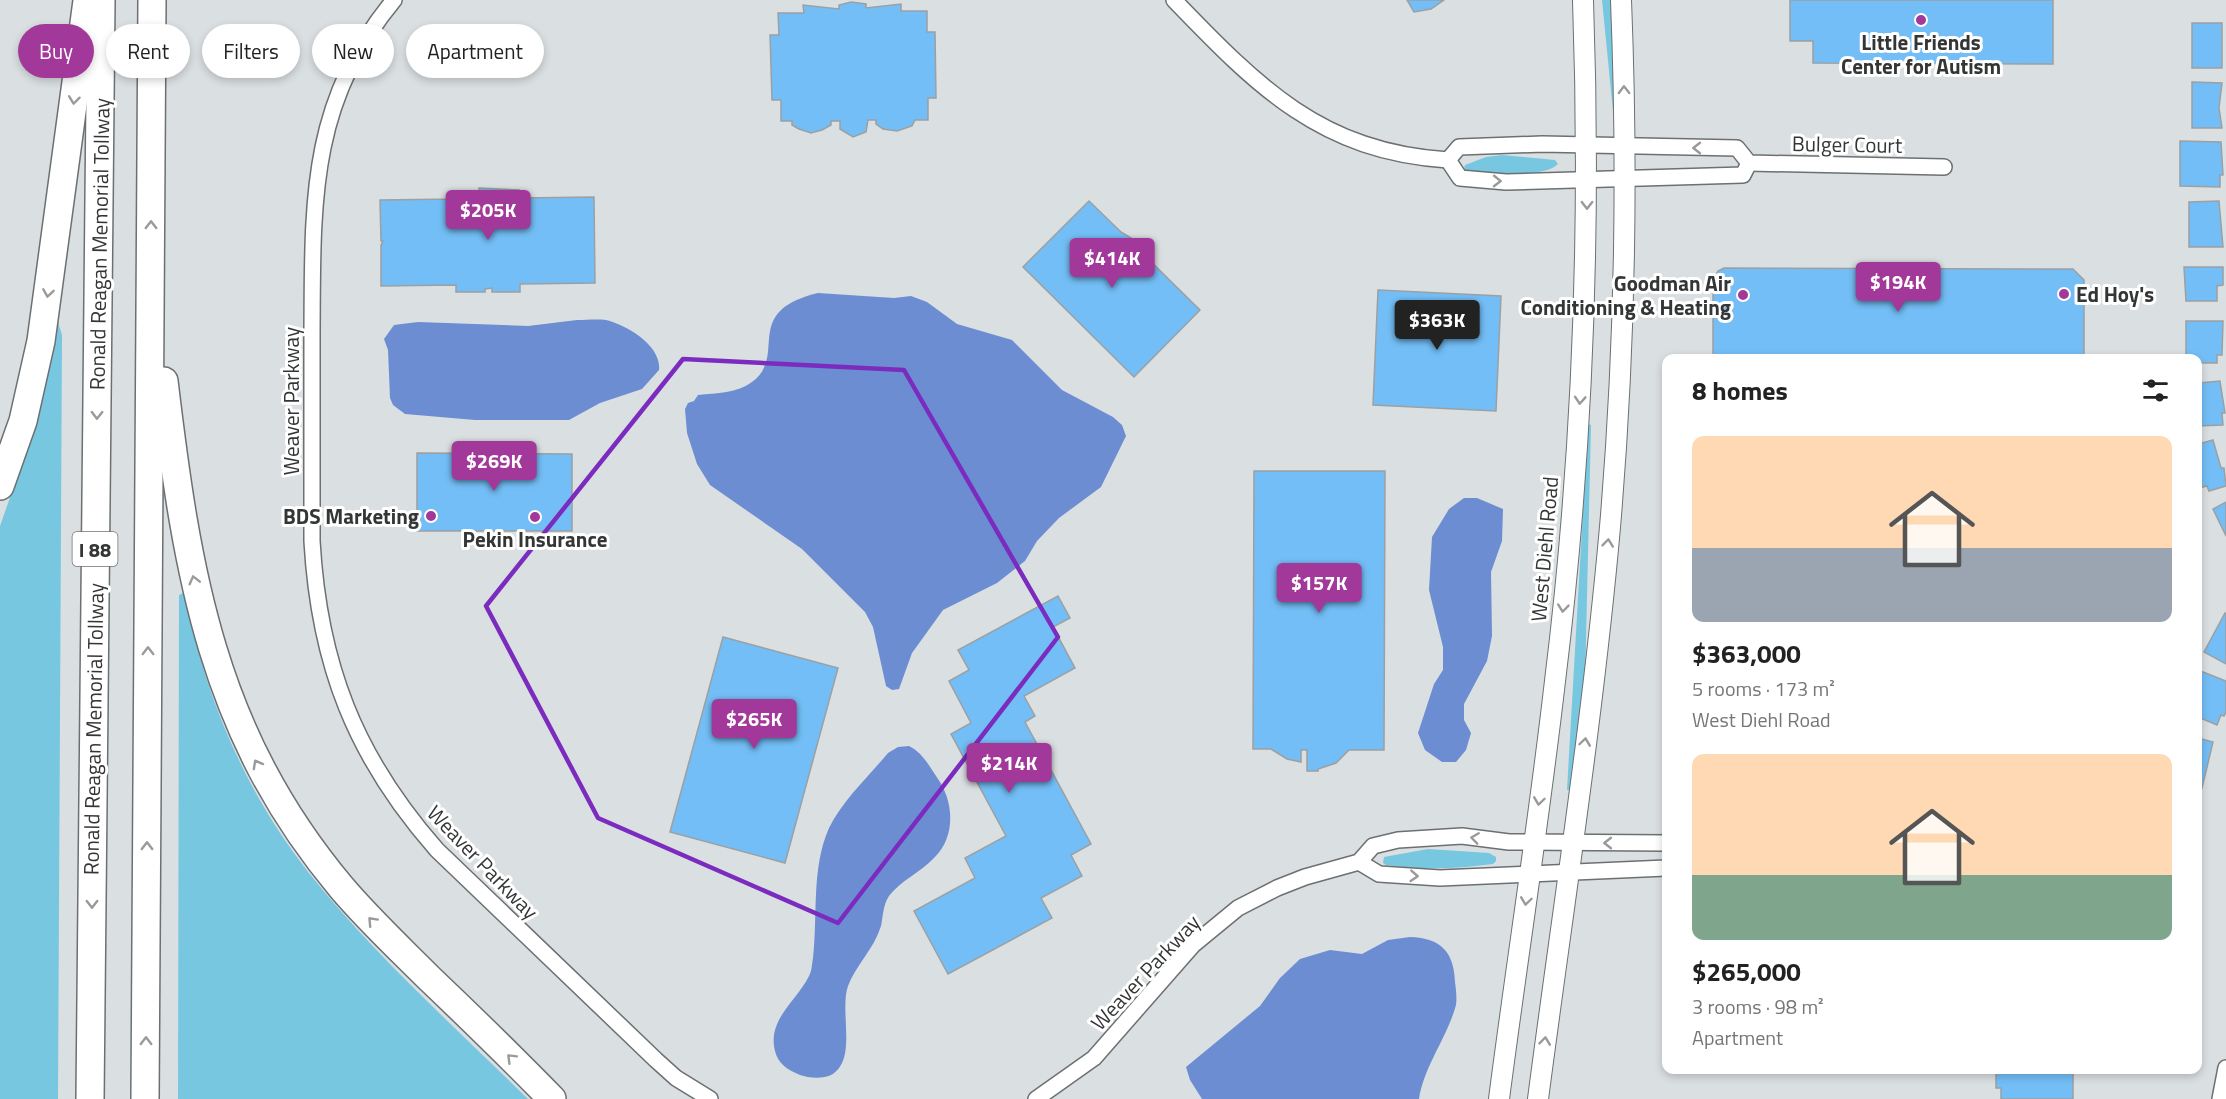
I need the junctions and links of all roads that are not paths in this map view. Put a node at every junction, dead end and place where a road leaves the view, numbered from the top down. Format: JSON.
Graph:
{"nodes":[{"id":1,"x":87,"y":0,"type":"edge"},
{"id":2,"x":101,"y":0,"type":"edge"},
{"id":3,"x":152,"y":0,"type":"edge"},
{"id":4,"x":394,"y":0,"type":"edge"},
{"id":5,"x":1174,"y":0,"type":"edge"},
{"id":6,"x":1583,"y":0,"type":"edge"},
{"id":7,"x":1621,"y":0,"type":"edge"},
{"id":8,"x":1586,"y":147,"type":"junction"},
{"id":9,"x":1625,"y":148,"type":"junction"},
{"id":10,"x":1448,"y":160,"type":"junction"},
{"id":11,"x":1749,"y":163,"type":"junction"},
{"id":12,"x":1944,"y":167,"type":"dead end"},
{"id":13,"x":1625,"y":178,"type":"junction"},
{"id":14,"x":1586,"y":179,"type":"junction"},
{"id":15,"x":150,"y":271,"type":"junction"},
{"id":16,"x":0,"y":486,"type":"edge"},
{"id":17,"x":1571,"y":842,"type":"junction"},
{"id":18,"x":1534,"y":843,"type":"junction"},
{"id":19,"x":1662,"y":843,"type":"edge"},
{"id":20,"x":1359,"y":862,"type":"junction"},
{"id":21,"x":1662,"y":868,"type":"edge"},
{"id":22,"x":1567,"y":873,"type":"junction"},
{"id":23,"x":1529,"y":874,"type":"junction"},
{"id":24,"x":2226,"y":1068,"type":"edge"},
{"id":25,"x":90,"y":1099,"type":"edge"},
{"id":26,"x":145,"y":1099,"type":"edge"},
{"id":27,"x":552,"y":1099,"type":"edge"},
{"id":28,"x":710,"y":1099,"type":"edge"},
{"id":29,"x":1036,"y":1099,"type":"edge"},
{"id":30,"x":1499,"y":1099,"type":"edge"},
{"id":31,"x":1538,"y":1099,"type":"edge"},
{"id":32,"x":2220,"y":1099,"type":"edge"}],
"edges":[{"from":1,"to":16,"type":"highway","one_way":true},
{"from":2,"to":25,"type":"highway","name":"Ronald Reagan Memorial Tollway","number":"I 88","one_way":true},
{"from":15,"to":3,"type":"highway","number":"I 88","one_way":true},
{"from":4,"to":28,"type":"street","name":"Weaver Parkway"},
{"from":5,"to":10,"type":"street"},
{"from":6,"to":8,"type":"street","name":"West Diehl Road"},
{"from":9,"to":7,"type":"street","one_way":true},
{"from":8,"to":9,"type":"street"},
{"from":8,"to":10,"type":"street"},
{"from":8,"to":14,"type":"street","name":"West Diehl Road"},
{"from":11,"to":9,"type":"street","one_way":true},
{"from":9,"to":13,"type":"street"},
{"from":10,"to":14,"type":"street","one_way":true},
{"from":11,"to":12,"type":"street","name":"Bulger Court"},
{"from":11,"to":13,"type":"street","name":"Bulger Court"},
{"from":13,"to":14,"type":"street","name":"Bulger Court"},
{"from":17,"to":13,"type":"street","one_way":true},
{"from":14,"to":18,"type":"street","name":"West Diehl Road","one_way":true},
{"from":26,"to":15,"type":"highway","number":"I 88","one_way":true},
{"from":27,"to":15,"type":"highway","one_way":true},
{"from":17,"to":18,"type":"street","name":"Weaver Parkway"},
{"from":19,"to":17,"type":"street","name":"Weaver Parkway","one_way":true},
{"from":17,"to":22,"type":"street"},
{"from":18,"to":20,"type":"street","name":"Weaver Parkway","one_way":true},
{"from":18,"to":23,"type":"street","name":"West Diehl Road"},
{"from":20,"to":23,"type":"street","one_way":true},
{"from":20,"to":29,"type":"street","name":"Weaver Parkway"},
{"from":21,"to":22,"type":"street"},
{"from":22,"to":23,"type":"street"},
{"from":31,"to":22,"type":"street","one_way":true},
{"from":23,"to":30,"type":"street","name":"West Diehl Road","one_way":true},
{"from":24,"to":32,"type":"street"}]}
